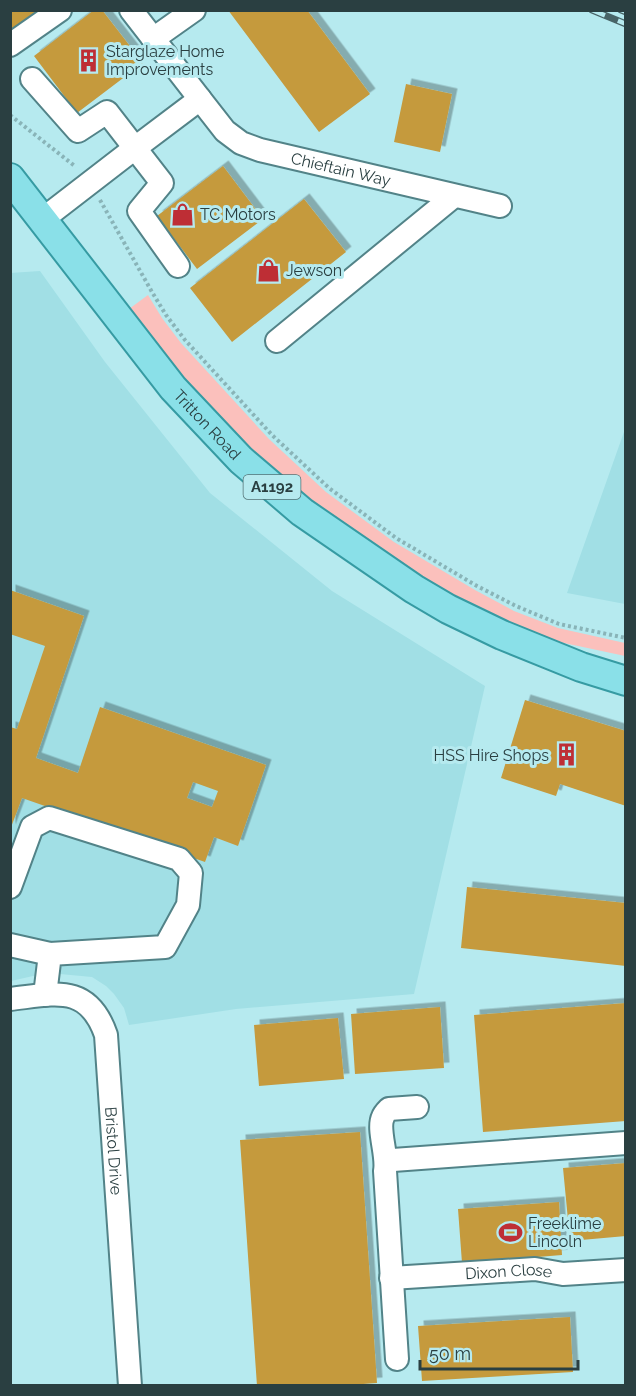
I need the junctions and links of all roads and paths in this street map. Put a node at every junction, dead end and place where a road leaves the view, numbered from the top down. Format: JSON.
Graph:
{"nodes":[{"id":1,"x":60,"y":10,"type":"edge"},
{"id":2,"x":131,"y":10,"type":"edge"},
{"id":3,"x":194,"y":10,"type":"edge"},
{"id":4,"x":153,"y":39,"type":"junction"},
{"id":5,"x":10,"y":45,"type":"edge"},
{"id":6,"x":32,"y":79,"type":"dead end"},
{"id":7,"x":200,"y":99,"type":"junction"},
{"id":8,"x":10,"y":115,"type":"edge"},
{"id":9,"x":135,"y":148,"type":"junction"},
{"id":10,"x":82,"y":173,"type":"dead end"},
{"id":11,"x":10,"y":178,"type":"edge"},
{"id":12,"x":97,"y":194,"type":"dead end"},
{"id":13,"x":454,"y":195,"type":"junction"},
{"id":14,"x":500,"y":206,"type":"dead end"},
{"id":15,"x":43,"y":219,"type":"junction"},
{"id":16,"x":178,"y":266,"type":"dead end"},
{"id":17,"x":277,"y":341,"type":"dead end"},
{"id":18,"x":626,"y":638,"type":"edge"},
{"id":19,"x":626,"y":681,"type":"edge"},
{"id":20,"x":10,"y":887,"type":"edge"},
{"id":21,"x":10,"y":945,"type":"edge"},
{"id":22,"x":50,"y":954,"type":"junction"},
{"id":23,"x":45,"y":995,"type":"junction"},
{"id":24,"x":10,"y":999,"type":"edge"},
{"id":25,"x":417,"y":1107,"type":"dead end"},
{"id":26,"x":626,"y":1143,"type":"edge"},
{"id":27,"x":386,"y":1164,"type":"junction"},
{"id":28,"x":626,"y":1270,"type":"edge"},
{"id":29,"x":391,"y":1278,"type":"junction"},
{"id":30,"x":397,"y":1359,"type":"dead end"},
{"id":31,"x":130,"y":1386,"type":"edge"}],
"edges":[{"from":1,"to":5,"type":"street"},
{"from":2,"to":4,"type":"street","name":"Chieftain Way"},
{"from":3,"to":4,"type":"street"},
{"from":4,"to":7,"type":"street","name":"Chieftain Way"},
{"from":6,"to":9,"type":"street"},
{"from":7,"to":9,"type":"street"},
{"from":7,"to":13,"type":"street","name":"Chieftain Way"},
{"from":8,"to":10,"type":"path"},
{"from":9,"to":15,"type":"street"},
{"from":9,"to":16,"type":"street"},
{"from":11,"to":15,"type":"main road","name":"Tritton Road","number":"A1192"},
{"from":12,"to":18,"type":"path"},
{"from":13,"to":14,"type":"street","name":"Chieftain Way"},
{"from":13,"to":17,"type":"street"},
{"from":15,"to":19,"type":"main road","name":"Tritton Road","number":"A1192"},
{"from":20,"to":22,"type":"street"},
{"from":21,"to":22,"type":"street"},
{"from":22,"to":23,"type":"street"},
{"from":23,"to":24,"type":"street","name":"Bristol Drive"},
{"from":23,"to":31,"type":"street","name":"Bristol Drive"},
{"from":25,"to":27,"type":"street"},
{"from":26,"to":27,"type":"street"},
{"from":27,"to":29,"type":"street"},
{"from":28,"to":29,"type":"street","name":"Dixon Close"},
{"from":29,"to":30,"type":"street"}]}
